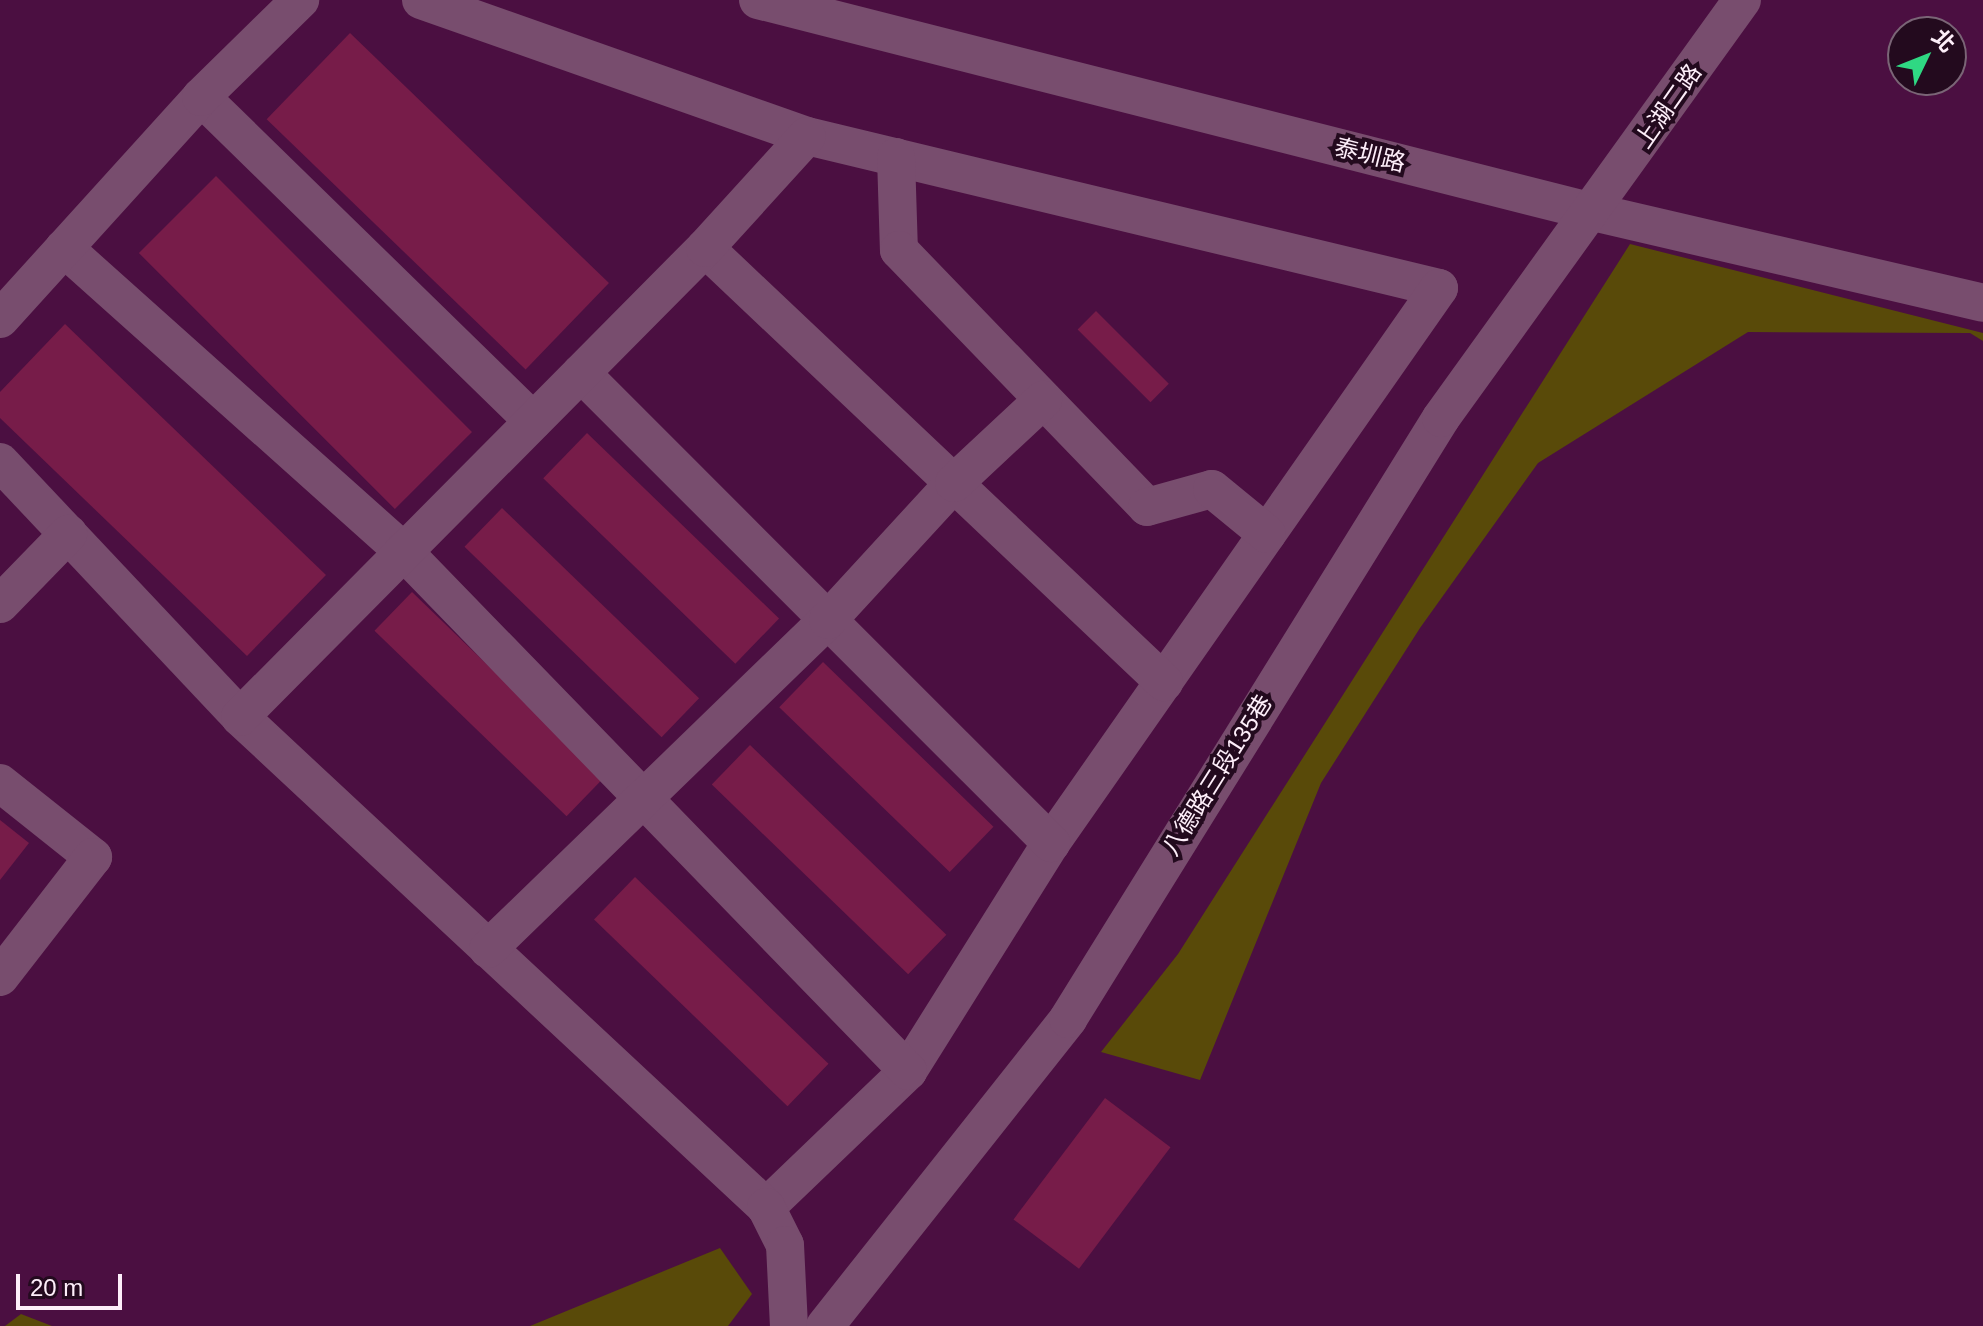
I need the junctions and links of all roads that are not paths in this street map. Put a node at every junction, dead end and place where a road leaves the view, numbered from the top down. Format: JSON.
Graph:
{"nodes":[{"id":1,"x":300,"y":0,"type":"edge"},
{"id":2,"x":421,"y":0,"type":"edge"},
{"id":3,"x":758,"y":0,"type":"edge"},
{"id":4,"x":1742,"y":0,"type":"edge"},
{"id":5,"x":201,"y":97,"type":"junction"},
{"id":6,"x":807,"y":136,"type":"junction"},
{"id":7,"x":896,"y":157,"type":"junction"},
{"id":8,"x":1593,"y":212,"type":"junction"},
{"id":9,"x":64,"y":248,"type":"junction"},
{"id":10,"x":705,"y":248,"type":"junction"},
{"id":11,"x":1983,"y":303,"type":"edge"},
{"id":12,"x":0,"y":319,"type":"edge"},
{"id":13,"x":581,"y":373,"type":"junction"},
{"id":14,"x":1043,"y":400,"type":"junction"},
{"id":15,"x":533,"y":421,"type":"junction"},
{"id":16,"x":0,"y":462,"type":"edge"},
{"id":17,"x":954,"y":483,"type":"junction"},
{"id":18,"x":68,"y":534,"type":"junction"},
{"id":19,"x":1267,"y":534,"type":"junction"},
{"id":20,"x":403,"y":551,"type":"junction"},
{"id":21,"x":0,"y":604,"type":"edge"},
{"id":22,"x":828,"y":620,"type":"junction"},
{"id":23,"x":1164,"y":682,"type":"junction"},
{"id":24,"x":240,"y":717,"type":"junction"},
{"id":25,"x":0,"y":783,"type":"edge"},
{"id":26,"x":641,"y":800,"type":"junction"},
{"id":27,"x":1051,"y":843,"type":"junction"},
{"id":28,"x":488,"y":949,"type":"junction"},
{"id":29,"x":0,"y":977,"type":"edge"},
{"id":30,"x":908,"y":1071,"type":"junction"},
{"id":31,"x":766,"y":1207,"type":"junction"},
{"id":32,"x":789,"y":1326,"type":"edge"},
{"id":33,"x":825,"y":1326,"type":"edge"}],
"edges":[{"from":1,"to":5,"type":"street"},
{"from":2,"to":6,"type":"street"},
{"from":3,"to":8,"type":"street","name":"泰圳路"},
{"from":4,"to":8,"type":"street","name":"上湖二路"},
{"from":5,"to":9,"type":"street"},
{"from":5,"to":15,"type":"street"},
{"from":6,"to":7,"type":"street"},
{"from":6,"to":10,"type":"street"},
{"from":7,"to":14,"type":"street"},
{"from":7,"to":19,"type":"street"},
{"from":8,"to":11,"type":"street","name":"泰圳路"},
{"from":8,"to":33,"type":"street","name":"八德路三段135巷"},
{"from":9,"to":12,"type":"street"},
{"from":9,"to":20,"type":"street"},
{"from":10,"to":13,"type":"street"},
{"from":10,"to":17,"type":"street"},
{"from":13,"to":15,"type":"street"},
{"from":13,"to":22,"type":"street"},
{"from":14,"to":17,"type":"street"},
{"from":14,"to":19,"type":"street"},
{"from":15,"to":20,"type":"street"},
{"from":16,"to":18,"type":"street"},
{"from":17,"to":22,"type":"street"},
{"from":17,"to":23,"type":"street"},
{"from":18,"to":21,"type":"street"},
{"from":18,"to":24,"type":"street"},
{"from":19,"to":23,"type":"street"},
{"from":20,"to":24,"type":"street"},
{"from":20,"to":26,"type":"street"},
{"from":22,"to":26,"type":"street"},
{"from":22,"to":27,"type":"street"},
{"from":23,"to":27,"type":"street"},
{"from":24,"to":28,"type":"street"},
{"from":25,"to":29,"type":"street"},
{"from":26,"to":28,"type":"street"},
{"from":26,"to":30,"type":"street"},
{"from":27,"to":30,"type":"street"},
{"from":28,"to":31,"type":"street"},
{"from":30,"to":31,"type":"street"},
{"from":31,"to":32,"type":"street"}]}
